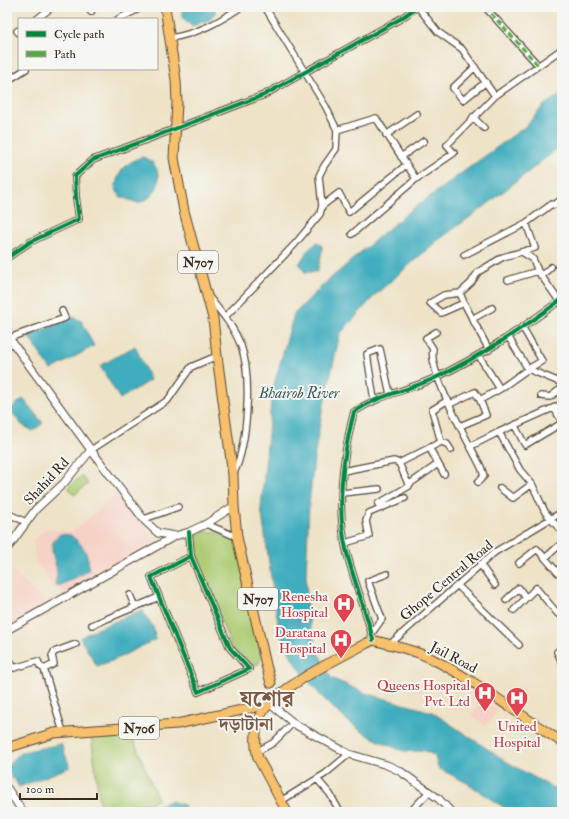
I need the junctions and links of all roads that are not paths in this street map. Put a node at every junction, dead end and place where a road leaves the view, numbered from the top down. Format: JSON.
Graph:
{"nodes":[{"id":1,"x":52,"y":7,"type":"edge"},
{"id":2,"x":87,"y":7,"type":"edge"},
{"id":3,"x":143,"y":7,"type":"edge"},
{"id":4,"x":165,"y":7,"type":"edge"},
{"id":5,"x":241,"y":7,"type":"edge"},
{"id":6,"x":265,"y":7,"type":"edge"},
{"id":7,"x":418,"y":7,"type":"edge"},
{"id":8,"x":485,"y":7,"type":"edge"},
{"id":9,"x":91,"y":12,"type":"dead end"},
{"id":10,"x":38,"y":18,"type":"edge"},
{"id":11,"x":120,"y":18,"type":"edge"},
{"id":12,"x":171,"y":38,"type":"junction"},
{"id":13,"x":562,"y":49,"type":"edge"},
{"id":14,"x":538,"y":65,"type":"junction"},
{"id":15,"x":475,"y":67,"type":"junction"},
{"id":16,"x":24,"y":70,"type":"edge"},
{"id":17,"x":306,"y":72,"type":"junction"},
{"id":18,"x":7,"y":81,"type":"edge"},
{"id":19,"x":486,"y":82,"type":"junction"},
{"id":20,"x":495,"y":96,"type":"junction"},
{"id":21,"x":417,"y":114,"type":"dead end"},
{"id":22,"x":474,"y":117,"type":"junction"},
{"id":23,"x":484,"y":128,"type":"dead end"},
{"id":24,"x":175,"y":129,"type":"junction"},
{"id":25,"x":337,"y":130,"type":"junction"},
{"id":26,"x":386,"y":135,"type":"junction"},
{"id":27,"x":424,"y":141,"type":"dead end"},
{"id":28,"x":401,"y":157,"type":"junction"},
{"id":29,"x":406,"y":165,"type":"junction"},
{"id":30,"x":416,"y":179,"type":"junction"},
{"id":31,"x":562,"y":199,"type":"edge"},
{"id":32,"x":322,"y":206,"type":"junction"},
{"id":33,"x":526,"y":223,"type":"junction"},
{"id":34,"x":352,"y":234,"type":"dead end"},
{"id":35,"x":522,"y":252,"type":"junction"},
{"id":36,"x":464,"y":255,"type":"dead end"},
{"id":37,"x":7,"y":258,"type":"edge"},
{"id":38,"x":552,"y":267,"type":"dead end"},
{"id":39,"x":539,"y":273,"type":"junction"},
{"id":40,"x":508,"y":280,"type":"dead end"},
{"id":41,"x":460,"y":293,"type":"junction"},
{"id":42,"x":207,"y":294,"type":"junction"},
{"id":43,"x":561,"y":301,"type":"edge"},
{"id":44,"x":464,"y":303,"type":"junction"},
{"id":45,"x":492,"y":308,"type":"dead end"},
{"id":46,"x":62,"y":312,"type":"dead end"},
{"id":47,"x":225,"y":317,"type":"junction"},
{"id":48,"x":472,"y":319,"type":"junction"},
{"id":49,"x":523,"y":328,"type":"junction"},
{"id":50,"x":436,"y":332,"type":"dead end"},
{"id":51,"x":8,"y":337,"type":"edge"},
{"id":52,"x":509,"y":338,"type":"junction"},
{"id":53,"x":489,"y":350,"type":"junction"},
{"id":54,"x":217,"y":356,"type":"junction"},
{"id":55,"x":479,"y":356,"type":"junction"},
{"id":56,"x":528,"y":369,"type":"junction"},
{"id":57,"x":437,"y":377,"type":"junction"},
{"id":58,"x":562,"y":383,"type":"edge"},
{"id":59,"x":500,"y":388,"type":"junction"},
{"id":60,"x":562,"y":388,"type":"edge"},
{"id":61,"x":390,"y":394,"type":"junction"},
{"id":62,"x":541,"y":396,"type":"dead end"},
{"id":63,"x":374,"y":400,"type":"junction"},
{"id":64,"x":480,"y":400,"type":"junction"},
{"id":65,"x":449,"y":402,"type":"junction"},
{"id":66,"x":562,"y":404,"type":"edge"},
{"id":67,"x":554,"y":408,"type":"junction"},
{"id":68,"x":562,"y":422,"type":"edge"},
{"id":69,"x":460,"y":426,"type":"junction"},
{"id":70,"x":515,"y":426,"type":"junction"},
{"id":71,"x":500,"y":432,"type":"junction"},
{"id":72,"x":441,"y":442,"type":"junction"},
{"id":73,"x":471,"y":446,"type":"junction"},
{"id":74,"x":430,"y":449,"type":"junction"},
{"id":75,"x":91,"y":450,"type":"junction"},
{"id":76,"x":451,"y":450,"type":"dead end"},
{"id":77,"x":399,"y":462,"type":"junction"},
{"id":78,"x":438,"y":464,"type":"junction"},
{"id":79,"x":344,"y":471,"type":"junction"},
{"id":80,"x":444,"y":474,"type":"dead end"},
{"id":81,"x":233,"y":475,"type":"junction"},
{"id":82,"x":478,"y":482,"type":"dead end"},
{"id":83,"x":532,"y":484,"type":"junction"},
{"id":84,"x":408,"y":485,"type":"junction"},
{"id":85,"x":500,"y":488,"type":"dead end"},
{"id":86,"x":379,"y":489,"type":"dead end"},
{"id":87,"x":342,"y":493,"type":"junction"},
{"id":88,"x":405,"y":498,"type":"dead end"},
{"id":89,"x":378,"y":504,"type":"dead end"},
{"id":90,"x":178,"y":506,"type":"dead end"},
{"id":91,"x":234,"y":506,"type":"junction"},
{"id":92,"x":562,"y":512,"type":"edge"},
{"id":93,"x":7,"y":516,"type":"edge"},
{"id":94,"x":235,"y":517,"type":"junction"},
{"id":95,"x":144,"y":519,"type":"junction"},
{"id":96,"x":550,"y":519,"type":"junction"},
{"id":97,"x":26,"y":522,"type":"junction"},
{"id":98,"x":206,"y":524,"type":"junction"},
{"id":99,"x":189,"y":532,"type":"junction"},
{"id":100,"x":562,"y":532,"type":"edge"},
{"id":101,"x":176,"y":536,"type":"junction"},
{"id":102,"x":238,"y":538,"type":"junction"},
{"id":103,"x":345,"y":543,"type":"junction"},
{"id":104,"x":562,"y":543,"type":"edge"},
{"id":105,"x":7,"y":549,"type":"edge"},
{"id":106,"x":191,"y":556,"type":"junction"},
{"id":107,"x":546,"y":558,"type":"junction"},
{"id":108,"x":520,"y":563,"type":"dead end"},
{"id":109,"x":480,"y":564,"type":"junction"},
{"id":110,"x":562,"y":571,"type":"edge"},
{"id":111,"x":387,"y":574,"type":"dead end"},
{"id":112,"x":456,"y":584,"type":"junction"},
{"id":113,"x":495,"y":584,"type":"dead end"},
{"id":114,"x":130,"y":595,"type":"dead end"},
{"id":115,"x":159,"y":597,"type":"junction"},
{"id":116,"x":526,"y":598,"type":"junction"},
{"id":117,"x":506,"y":600,"type":"dead end"},
{"id":118,"x":135,"y":607,"type":"junction"},
{"id":119,"x":514,"y":610,"type":"dead end"},
{"id":120,"x":562,"y":610,"type":"edge"},
{"id":121,"x":92,"y":625,"type":"dead end"},
{"id":122,"x":7,"y":630,"type":"edge"},
{"id":123,"x":372,"y":637,"type":"junction"},
{"id":124,"x":76,"y":644,"type":"dead end"},
{"id":125,"x":389,"y":645,"type":"junction"},
{"id":126,"x":519,"y":645,"type":"dead end"},
{"id":127,"x":562,"y":648,"type":"edge"},
{"id":128,"x":7,"y":655,"type":"edge"},
{"id":129,"x":562,"y":662,"type":"edge"},
{"id":130,"x":44,"y":669,"type":"junction"},
{"id":131,"x":272,"y":683,"type":"junction"},
{"id":132,"x":272,"y":702,"type":"junction"},
{"id":133,"x":293,"y":723,"type":"junction"},
{"id":134,"x":63,"y":732,"type":"junction"},
{"id":135,"x":562,"y":742,"type":"edge"},
{"id":136,"x":7,"y":748,"type":"edge"},
{"id":137,"x":256,"y":752,"type":"junction"},
{"id":138,"x":348,"y":754,"type":"junction"},
{"id":139,"x":318,"y":778,"type":"junction"},
{"id":140,"x":7,"y":788,"type":"edge"},
{"id":141,"x":429,"y":792,"type":"junction"},
{"id":142,"x":281,"y":801,"type":"junction"},
{"id":143,"x":23,"y":812,"type":"edge"},
{"id":144,"x":287,"y":812,"type":"edge"},
{"id":145,"x":340,"y":812,"type":"edge"},
{"id":146,"x":410,"y":812,"type":"edge"},
{"id":147,"x":451,"y":812,"type":"edge"}],
"edges":[{"from":1,"to":10,"type":"street"},
{"from":2,"to":9,"type":"street"},
{"from":3,"to":11,"type":"street"},
{"from":4,"to":12,"type":"highway","number":"N707"},
{"from":5,"to":12,"type":"street"},
{"from":6,"to":17,"type":"street"},
{"from":7,"to":15,"type":"street"},
{"from":7,"to":17,"type":"street"},
{"from":8,"to":14,"type":"street"},
{"from":12,"to":24,"type":"highway","number":"N707"},
{"from":13,"to":14,"type":"street"},
{"from":14,"to":20,"type":"street"},
{"from":15,"to":19,"type":"street"},
{"from":15,"to":19,"type":"street"},
{"from":16,"to":18,"type":"street"},
{"from":17,"to":24,"type":"street"},
{"from":17,"to":25,"type":"street"},
{"from":19,"to":20,"type":"street"},
{"from":20,"to":22,"type":"street"},
{"from":21,"to":26,"type":"street"},
{"from":22,"to":23,"type":"street"},
{"from":22,"to":30,"type":"street"},
{"from":24,"to":37,"type":"street"},
{"from":24,"to":42,"type":"highway","number":"N707"},
{"from":25,"to":26,"type":"street"},
{"from":25,"to":32,"type":"street"},
{"from":26,"to":28,"type":"street"},
{"from":27,"to":28,"type":"street"},
{"from":28,"to":29,"type":"street"},
{"from":29,"to":30,"type":"street"},
{"from":29,"to":32,"type":"street"},
{"from":30,"to":34,"type":"street"},
{"from":31,"to":33,"type":"street"},
{"from":32,"to":47,"type":"street"},
{"from":33,"to":35,"type":"street"},
{"from":33,"to":36,"type":"street"},
{"from":35,"to":39,"type":"street"},
{"from":35,"to":41,"type":"street"},
{"from":38,"to":39,"type":"street"},
{"from":39,"to":40,"type":"street"},
{"from":39,"to":43,"type":"street"},
{"from":41,"to":44,"type":"street"},
{"from":41,"to":44,"type":"street"},
{"from":42,"to":47,"type":"street"},
{"from":42,"to":54,"type":"highway","number":"N707"},
{"from":43,"to":49,"type":"street"},
{"from":44,"to":48,"type":"street"},
{"from":45,"to":48,"type":"street"},
{"from":46,"to":51,"type":"street"},
{"from":47,"to":81,"type":"street"},
{"from":48,"to":53,"type":"street"},
{"from":49,"to":52,"type":"street"},
{"from":49,"to":56,"type":"street"},
{"from":50,"to":57,"type":"street"},
{"from":51,"to":75,"type":"street"},
{"from":52,"to":53,"type":"street"},
{"from":52,"to":56,"type":"street"},
{"from":53,"to":55,"type":"street"},
{"from":54,"to":75,"type":"street"},
{"from":54,"to":81,"type":"highway","number":"N707"},
{"from":55,"to":57,"type":"street"},
{"from":55,"to":59,"type":"street"},
{"from":56,"to":58,"type":"street"},
{"from":56,"to":59,"type":"street"},
{"from":57,"to":61,"type":"street"},
{"from":57,"to":65,"type":"street"},
{"from":59,"to":64,"type":"street"},
{"from":60,"to":62,"type":"street"},
{"from":61,"to":63,"type":"street"},
{"from":61,"to":63,"type":"street"},
{"from":63,"to":79,"type":"street"},
{"from":64,"to":65,"type":"street"},
{"from":64,"to":69,"type":"street"},
{"from":65,"to":69,"type":"street"},
{"from":65,"to":72,"type":"street"},
{"from":66,"to":67,"type":"street"},
{"from":67,"to":68,"type":"street"},
{"from":67,"to":70,"type":"street"},
{"from":68,"to":70,"type":"street"},
{"from":69,"to":73,"type":"street"},
{"from":70,"to":71,"type":"street"},
{"from":71,"to":73,"type":"street"},
{"from":71,"to":83,"type":"street"},
{"from":72,"to":74,"type":"street"},
{"from":72,"to":76,"type":"street"},
{"from":73,"to":82,"type":"street"},
{"from":74,"to":77,"type":"street"},
{"from":74,"to":78,"type":"street"},
{"from":75,"to":95,"type":"street"},
{"from":75,"to":97,"type":"street","name":"Shahid Rd"},
{"from":77,"to":79,"type":"street"},
{"from":77,"to":84,"type":"street"},
{"from":78,"to":80,"type":"street"},
{"from":78,"to":84,"type":"street"},
{"from":79,"to":87,"type":"street"},
{"from":81,"to":91,"type":"highway","number":"N707"},
{"from":83,"to":85,"type":"street"},
{"from":83,"to":96,"type":"street"},
{"from":84,"to":89,"type":"street"},
{"from":86,"to":87,"type":"street"},
{"from":87,"to":103,"type":"street"},
{"from":88,"to":103,"type":"street"},
{"from":90,"to":95,"type":"street"},
{"from":91,"to":94,"type":"highway","number":"N707"},
{"from":91,"to":98,"type":"street"},
{"from":92,"to":96,"type":"street","name":"Ghope Central Road"},
{"from":93,"to":97,"type":"street"},
{"from":94,"to":102,"type":"highway","number":"N707"},
{"from":94,"to":131,"type":"highway","number":"N707"},
{"from":95,"to":101,"type":"street"},
{"from":96,"to":100,"type":"street"},
{"from":96,"to":109,"type":"street","name":"Ghope Central Road"},
{"from":97,"to":105,"type":"street","name":"Shahid Rd"},
{"from":98,"to":99,"type":"street"},
{"from":98,"to":102,"type":"street"},
{"from":99,"to":101,"type":"street"},
{"from":99,"to":106,"type":"street"},
{"from":101,"to":122,"type":"street"},
{"from":102,"to":131,"type":"highway","number":"N707"},
{"from":103,"to":123,"type":"street"},
{"from":104,"to":107,"type":"street"},
{"from":106,"to":115,"type":"street"},
{"from":106,"to":115,"type":"street"},
{"from":107,"to":108,"type":"street"},
{"from":107,"to":110,"type":"street"},
{"from":109,"to":112,"type":"street","name":"Ghope Central Road"},
{"from":109,"to":113,"type":"street"},
{"from":111,"to":123,"type":"street"},
{"from":112,"to":125,"type":"street","name":"Ghope Central Road"},
{"from":112,"to":126,"type":"street"},
{"from":114,"to":118,"type":"street"},
{"from":115,"to":118,"type":"street"},
{"from":116,"to":117,"type":"street"},
{"from":116,"to":119,"type":"street"},
{"from":116,"to":120,"type":"street"},
{"from":118,"to":121,"type":"street"},
{"from":123,"to":125,"type":"highway","name":"Jail Road"},
{"from":123,"to":132,"type":"highway"},
{"from":124,"to":130,"type":"street"},
{"from":125,"to":135,"type":"highway","name":"Jail Road"},
{"from":127,"to":129,"type":"street"},
{"from":128,"to":130,"type":"street"},
{"from":130,"to":134,"type":"street"},
{"from":131,"to":132,"type":"highway","number":"N707"},
{"from":132,"to":133,"type":"street"},
{"from":132,"to":134,"type":"highway","number":"N706"},
{"from":132,"to":137,"type":"highway"},
{"from":133,"to":137,"type":"street"},
{"from":133,"to":138,"type":"street"},
{"from":134,"to":136,"type":"highway","number":"N706"},
{"from":137,"to":142,"type":"highway"},
{"from":138,"to":139,"type":"street"},
{"from":138,"to":141,"type":"street"},
{"from":139,"to":142,"type":"street"},
{"from":139,"to":145,"type":"street"},
{"from":140,"to":143,"type":"street"},
{"from":141,"to":146,"type":"street"},
{"from":141,"to":147,"type":"street"},
{"from":142,"to":144,"type":"highway"}]}
